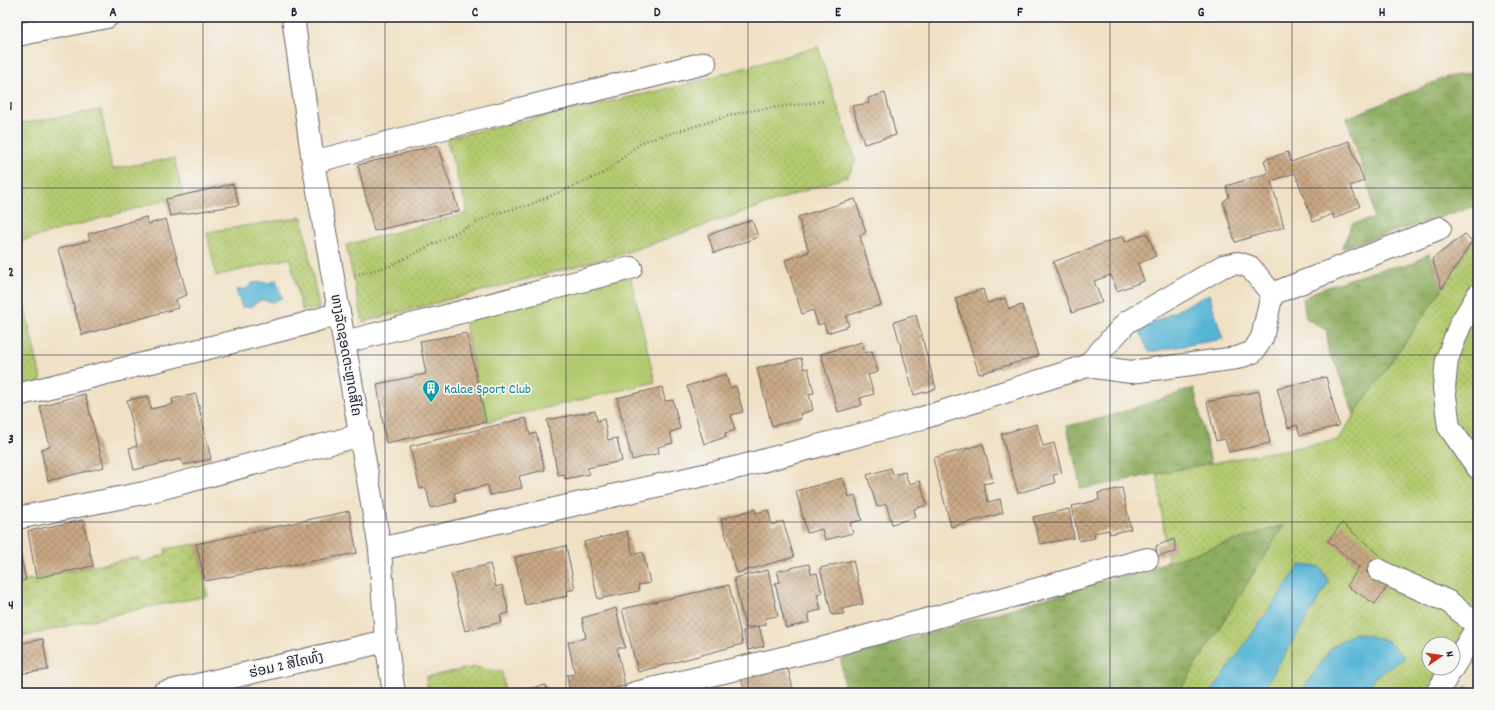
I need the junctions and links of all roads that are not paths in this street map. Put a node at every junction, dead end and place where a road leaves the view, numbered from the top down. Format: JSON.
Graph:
{"nodes":[{"id":1,"x":107,"y":17,"type":"edge"},
{"id":2,"x":293,"y":17,"type":"edge"},
{"id":3,"x":17,"y":35,"type":"edge"},
{"id":4,"x":704,"y":63,"type":"dead end"},
{"id":5,"x":313,"y":162,"type":"junction"},
{"id":6,"x":1440,"y":228,"type":"dead end"},
{"id":7,"x":631,"y":268,"type":"dead end"},
{"id":8,"x":1272,"y":294,"type":"junction"},
{"id":9,"x":1478,"y":295,"type":"edge"},
{"id":10,"x":339,"y":314,"type":"junction"},
{"id":11,"x":345,"y":342,"type":"junction"},
{"id":12,"x":1087,"y":366,"type":"junction"},
{"id":13,"x":17,"y":395,"type":"edge"},
{"id":14,"x":361,"y":435,"type":"junction"},
{"id":15,"x":1478,"y":468,"type":"edge"},
{"id":16,"x":17,"y":518,"type":"edge"},
{"id":17,"x":380,"y":549,"type":"junction"},
{"id":18,"x":1147,"y":559,"type":"dead end"},
{"id":19,"x":1379,"y":570,"type":"dead end"},
{"id":20,"x":1478,"y":626,"type":"edge"},
{"id":21,"x":386,"y":641,"type":"junction"},
{"id":22,"x":1461,"y":654,"type":"edge"},
{"id":23,"x":1447,"y":676,"type":"edge"},
{"id":24,"x":235,"y":685,"type":"edge"},
{"id":25,"x":163,"y":693,"type":"edge"},
{"id":26,"x":394,"y":693,"type":"edge"},
{"id":27,"x":635,"y":693,"type":"edge"},
{"id":28,"x":1437,"y":693,"type":"edge"}],
"edges":[{"from":1,"to":3,"type":"street"},
{"from":2,"to":5,"type":"street","name":"ທາງລັດຊອດຕະຫຼາດສີໄຄ"},
{"from":4,"to":5,"type":"street"},
{"from":5,"to":10,"type":"street","name":"ທາງລັດຊອດຕະຫຼາດສີໄຄ"},
{"from":6,"to":8,"type":"street"},
{"from":7,"to":11,"type":"street"},
{"from":8,"to":12,"type":"street"},
{"from":8,"to":12,"type":"street"},
{"from":9,"to":15,"type":"street"},
{"from":10,"to":11,"type":"street","name":"ທາງລັດຊອດຕະຫຼາດສີໄຄ"},
{"from":10,"to":13,"type":"street"},
{"from":11,"to":14,"type":"street","name":"ທາງລັດຊອດຕະຫຼາດສີໄຄ"},
{"from":12,"to":17,"type":"street"},
{"from":14,"to":16,"type":"street"},
{"from":14,"to":17,"type":"street","name":"ທາງລັດຊອດຕະຫຼາດສີໄຄ"},
{"from":17,"to":21,"type":"street","name":"ທາງລັດຊອດຕະຫຼາດສີໄຄ"},
{"from":18,"to":27,"type":"street"},
{"from":19,"to":20,"type":"street"},
{"from":20,"to":22,"type":"street"},
{"from":21,"to":24,"type":"street","name":"ຮ່ອມ 2 ສີໄຄທົ່ງ"},
{"from":21,"to":26,"type":"street","name":"ທາງລັດຊອດຕະຫຼາດສີໄຄ"},
{"from":23,"to":28,"type":"street"},
{"from":24,"to":25,"type":"street","name":"ຮ່ອມ 2 ສີໄຄທົ່ງ"}]}
